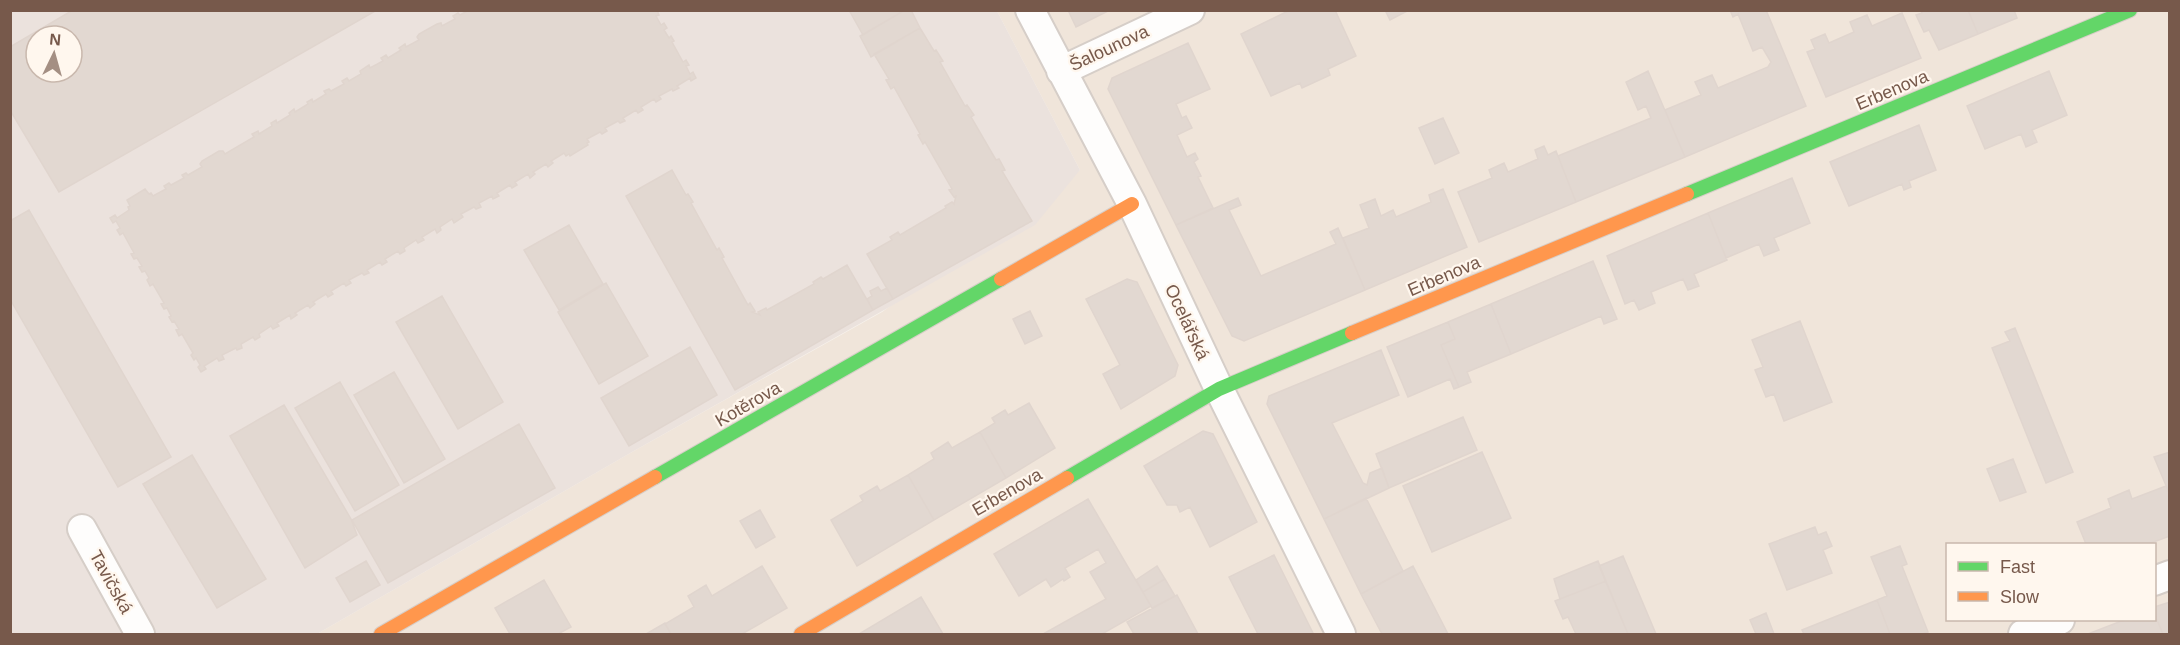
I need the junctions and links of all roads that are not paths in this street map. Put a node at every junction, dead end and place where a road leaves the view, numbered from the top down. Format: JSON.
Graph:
{"nodes":[{"id":1,"x":1030,"y":10,"type":"edge"},
{"id":2,"x":1190,"y":10,"type":"edge"},
{"id":3,"x":2130,"y":10,"type":"edge"},
{"id":4,"x":1060,"y":70,"type":"junction"},
{"id":5,"x":1132,"y":204,"type":"junction"},
{"id":6,"x":1219,"y":389,"type":"junction"},
{"id":7,"x":82,"y":529,"type":"dead end"},
{"id":8,"x":2057,"y":621,"type":"edge"},
{"id":9,"x":140,"y":634,"type":"edge"},
{"id":10,"x":381,"y":634,"type":"edge"},
{"id":11,"x":801,"y":634,"type":"edge"},
{"id":12,"x":1341,"y":634,"type":"edge"},
{"id":13,"x":2023,"y":634,"type":"edge"}],
"edges":[{"from":1,"to":4,"type":"street","name":"Ocelářská"},
{"from":2,"to":4,"type":"street","name":"Šalounova"},
{"from":3,"to":6,"type":"street","name":"Erbenova"},
{"from":4,"to":5,"type":"street","name":"Ocelářská"},
{"from":5,"to":6,"type":"street","name":"Ocelářská"},
{"from":5,"to":10,"type":"street","name":"Kotěrova"},
{"from":6,"to":11,"type":"street","name":"Erbenova"},
{"from":6,"to":12,"type":"street","name":"Ocelářská"},
{"from":7,"to":9,"type":"street","name":"Tavičská"},
{"from":8,"to":13,"type":"street"}]}
